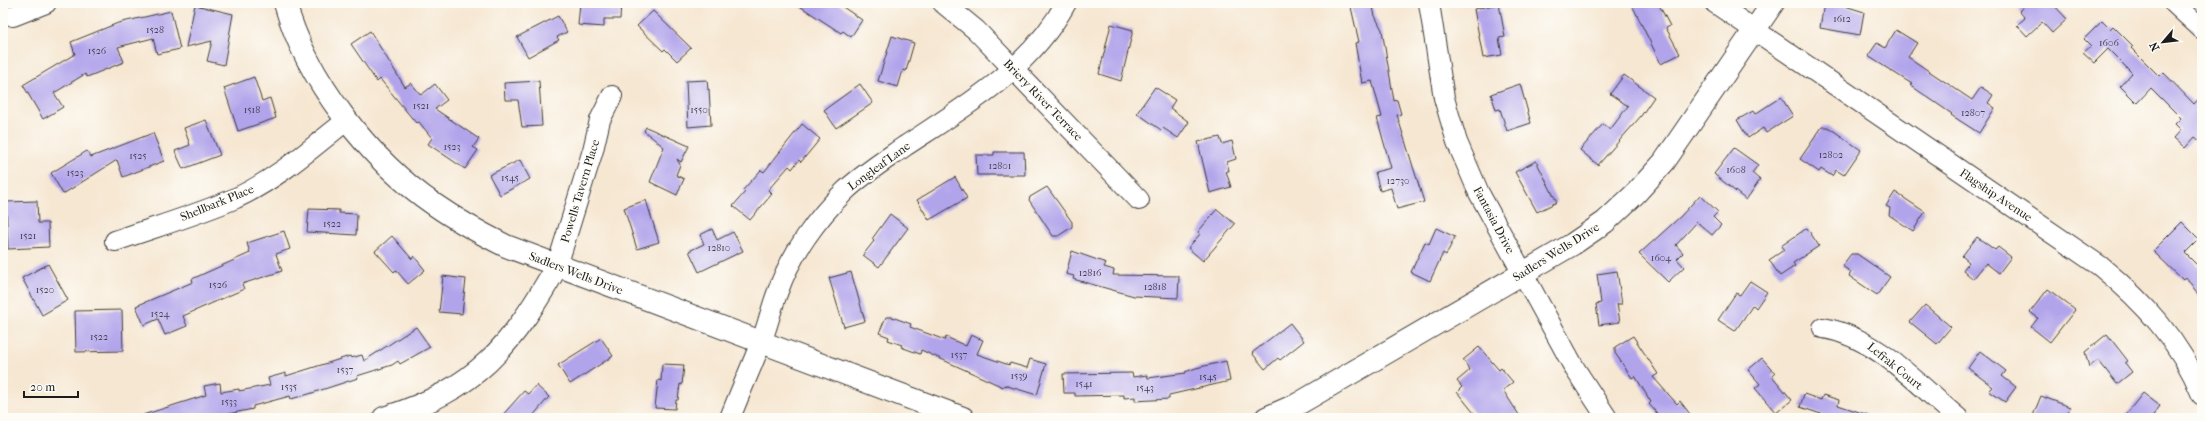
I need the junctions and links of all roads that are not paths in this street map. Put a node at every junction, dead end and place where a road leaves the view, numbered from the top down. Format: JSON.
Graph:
{"nodes":[{"id":1,"x":46,"y":3,"type":"edge"},
{"id":2,"x":285,"y":3,"type":"edge"},
{"id":3,"x":943,"y":3,"type":"edge"},
{"id":4,"x":1066,"y":3,"type":"edge"},
{"id":5,"x":1429,"y":3,"type":"edge"},
{"id":6,"x":1715,"y":3,"type":"edge"},
{"id":7,"x":1773,"y":3,"type":"edge"},
{"id":8,"x":2174,"y":3,"type":"edge"},
{"id":9,"x":13,"y":16,"type":"dead end"},
{"id":10,"x":2202,"y":29,"type":"edge"},
{"id":11,"x":1754,"y":30,"type":"junction"},
{"id":12,"x":1014,"y":70,"type":"junction"},
{"id":13,"x":612,"y":96,"type":"dead end"},
{"id":14,"x":347,"y":120,"type":"junction"},
{"id":15,"x":1139,"y":200,"type":"dead end"},
{"id":16,"x":115,"y":241,"type":"dead end"},
{"id":17,"x":557,"y":266,"type":"junction"},
{"id":18,"x":1523,"y":274,"type":"junction"},
{"id":19,"x":1823,"y":328,"type":"dead end"},
{"id":20,"x":761,"y":342,"type":"junction"},
{"id":21,"x":2202,"y":395,"type":"edge"},
{"id":22,"x":384,"y":418,"type":"edge"},
{"id":23,"x":730,"y":418,"type":"edge"},
{"id":24,"x":963,"y":418,"type":"edge"},
{"id":25,"x":1266,"y":418,"type":"edge"},
{"id":26,"x":1607,"y":418,"type":"edge"},
{"id":27,"x":1958,"y":418,"type":"edge"}],
"edges":[{"from":1,"to":9,"type":"street"},
{"from":2,"to":14,"type":"street","name":"Sadlers Wells Drive"},
{"from":3,"to":12,"type":"street","name":"Briery River Terrace"},
{"from":4,"to":12,"type":"street","name":"Longleaf Lane"},
{"from":5,"to":18,"type":"street","name":"Fantasia Drive"},
{"from":6,"to":11,"type":"street","name":"Flagship Avenue"},
{"from":7,"to":11,"type":"street","name":"Sadlers Wells Drive"},
{"from":8,"to":10,"type":"street"},
{"from":11,"to":18,"type":"street","name":"Sadlers Wells Drive"},
{"from":11,"to":21,"type":"street","name":"Flagship Avenue"},
{"from":12,"to":15,"type":"street","name":"Briery River Terrace"},
{"from":12,"to":20,"type":"street","name":"Longleaf Lane"},
{"from":13,"to":17,"type":"street","name":"Powells Tavern Place"},
{"from":14,"to":16,"type":"street","name":"Shellbark Place"},
{"from":14,"to":17,"type":"street","name":"Sadlers Wells Drive"},
{"from":17,"to":20,"type":"street","name":"Sadlers Wells Drive"},
{"from":17,"to":22,"type":"street","name":"Powells Tavern Place"},
{"from":18,"to":25,"type":"street","name":"Sadlers Wells Drive"},
{"from":18,"to":26,"type":"street","name":"Fantasia Drive"},
{"from":19,"to":27,"type":"street","name":"Lefrak Court"},
{"from":20,"to":23,"type":"street","name":"Longleaf Lane"},
{"from":20,"to":24,"type":"street","name":"Sadlers Wells Drive"}]}
